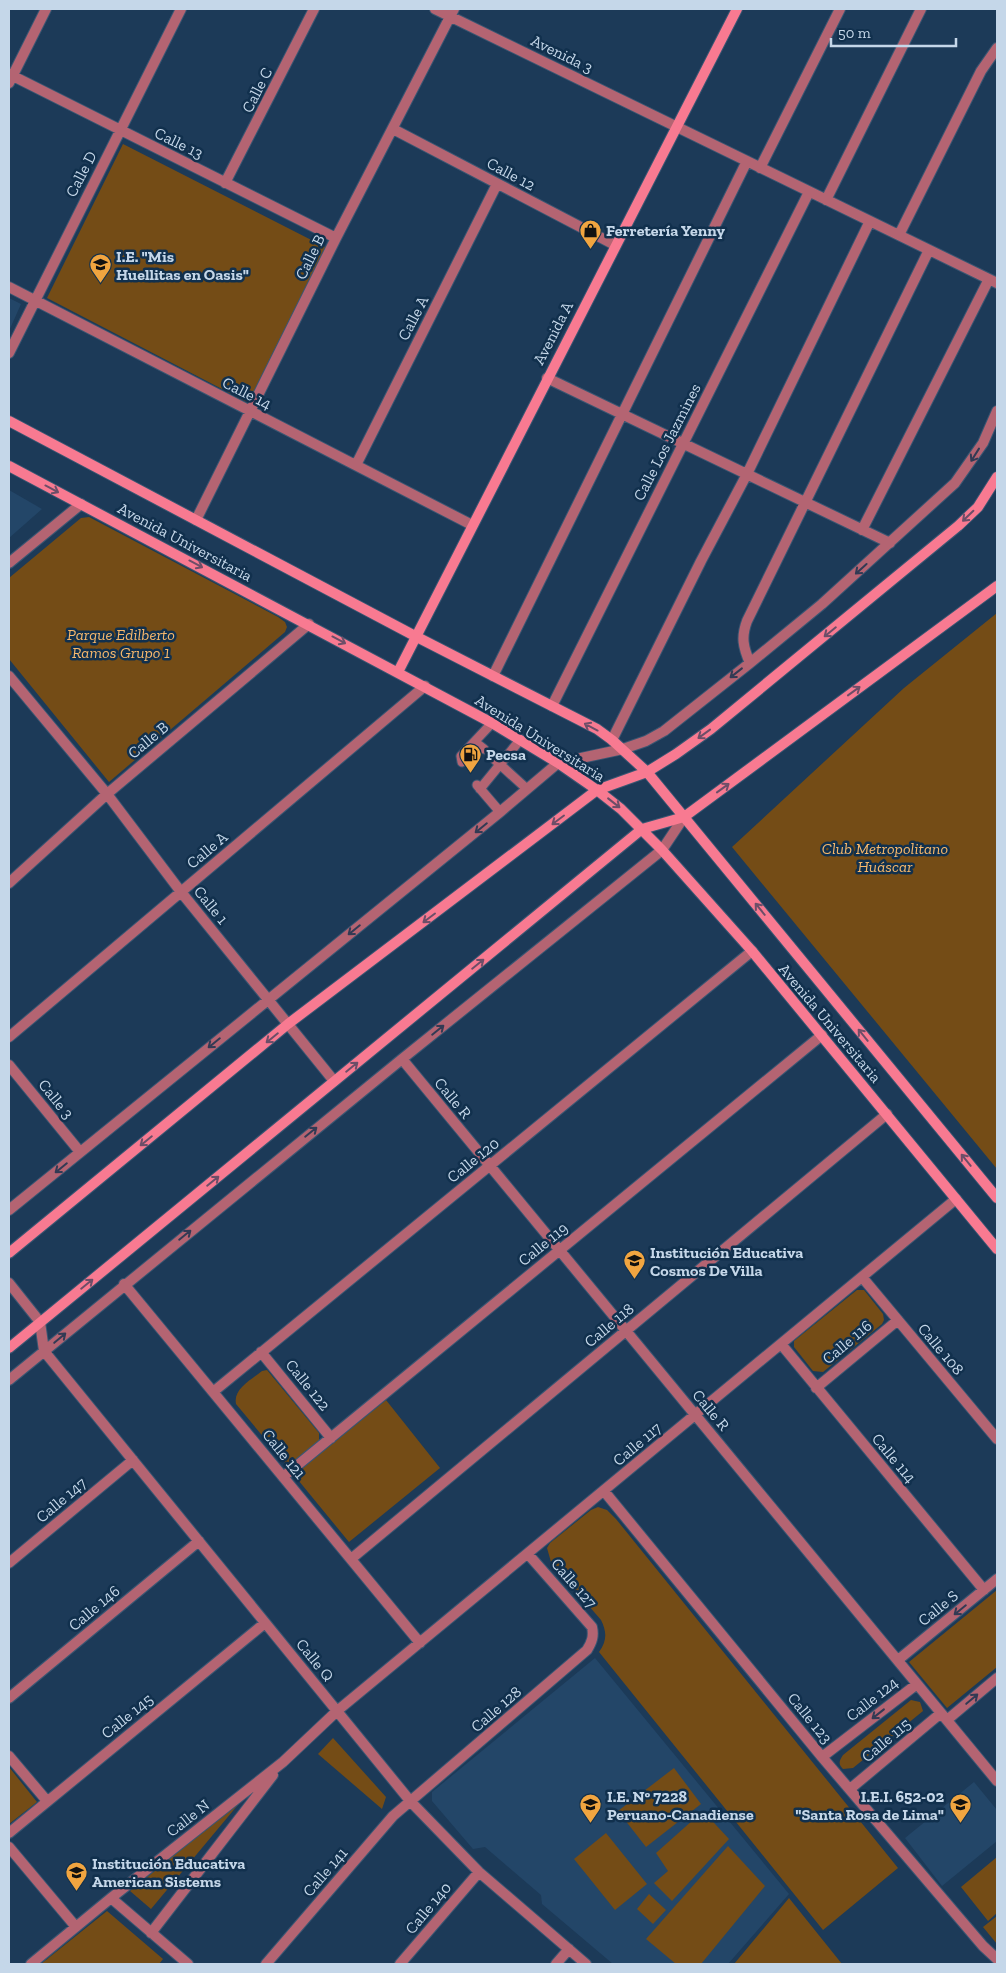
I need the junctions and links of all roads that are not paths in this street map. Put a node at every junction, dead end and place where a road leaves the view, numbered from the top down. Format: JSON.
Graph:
{"nodes":[{"id":1,"x":46,"y":9,"type":"edge"},
{"id":2,"x":182,"y":9,"type":"edge"},
{"id":3,"x":314,"y":9,"type":"edge"},
{"id":4,"x":435,"y":9,"type":"edge"},
{"id":5,"x":736,"y":9,"type":"edge"},
{"id":6,"x":840,"y":9,"type":"edge"},
{"id":7,"x":921,"y":9,"type":"edge"},
{"id":8,"x":452,"y":13,"type":"edge"},
{"id":9,"x":997,"y":48,"type":"edge"},
{"id":10,"x":10,"y":77,"type":"edge"},
{"id":11,"x":676,"y":126,"type":"junction"},
{"id":12,"x":393,"y":129,"type":"junction"},
{"id":13,"x":120,"y":131,"type":"junction"},
{"id":14,"x":746,"y":161,"type":"junction"},
{"id":15,"x":760,"y":168,"type":"junction"},
{"id":16,"x":225,"y":183,"type":"junction"},
{"id":17,"x":497,"y":184,"type":"junction"},
{"id":18,"x":809,"y":192,"type":"junction"},
{"id":19,"x":826,"y":200,"type":"junction"},
{"id":20,"x":870,"y":221,"type":"junction"},
{"id":21,"x":899,"y":235,"type":"junction"},
{"id":22,"x":336,"y":238,"type":"junction"},
{"id":23,"x":615,"y":245,"type":"junction"},
{"id":24,"x":929,"y":250,"type":"junction"},
{"id":25,"x":993,"y":281,"type":"edge"},
{"id":26,"x":9,"y":287,"type":"edge"},
{"id":27,"x":35,"y":301,"type":"junction"},
{"id":28,"x":9,"y":353,"type":"edge"},
{"id":29,"x":547,"y":378,"type":"junction"},
{"id":30,"x":250,"y":411,"type":"junction"},
{"id":31,"x":997,"y":411,"type":"edge"},
{"id":32,"x":622,"y":414,"type":"junction"},
{"id":33,"x":9,"y":421,"type":"edge"},
{"id":34,"x":683,"y":444,"type":"junction"},
{"id":35,"x":356,"y":465,"type":"junction"},
{"id":36,"x":9,"y":466,"type":"edge"},
{"id":37,"x":747,"y":474,"type":"junction"},
{"id":38,"x":997,"y":477,"type":"edge"},
{"id":39,"x":804,"y":502,"type":"junction"},
{"id":40,"x":81,"y":504,"type":"junction"},
{"id":41,"x":196,"y":520,"type":"junction"},
{"id":42,"x":472,"y":525,"type":"junction"},
{"id":43,"x":862,"y":530,"type":"junction"},
{"id":44,"x":890,"y":543,"type":"junction"},
{"id":45,"x":9,"y":563,"type":"edge"},
{"id":46,"x":997,"y":586,"type":"edge"},
{"id":47,"x":309,"y":624,"type":"junction"},
{"id":48,"x":416,"y":636,"type":"junction"},
{"id":49,"x":750,"y":663,"type":"junction"},
{"id":50,"x":398,"y":672,"type":"junction"},
{"id":51,"x":9,"y":676,"type":"edge"},
{"id":52,"x":493,"y":676,"type":"junction"},
{"id":53,"x":425,"y":686,"type":"junction"},
{"id":54,"x":552,"y":706,"type":"junction"},
{"id":55,"x":492,"y":723,"type":"junction"},
{"id":56,"x":520,"y":740,"type":"junction"},
{"id":57,"x":612,"y":740,"type":"junction"},
{"id":58,"x":475,"y":742,"type":"junction"},
{"id":59,"x":484,"y":750,"type":"dead end"},
{"id":60,"x":623,"y":750,"type":"junction"},
{"id":61,"x":462,"y":762,"type":"dead end"},
{"id":62,"x":497,"y":762,"type":"junction"},
{"id":63,"x":558,"y":762,"type":"junction"},
{"id":64,"x":647,"y":772,"type":"junction"},
{"id":65,"x":527,"y":789,"type":"junction"},
{"id":66,"x":597,"y":790,"type":"junction"},
{"id":67,"x":107,"y":794,"type":"junction"},
{"id":68,"x":500,"y":812,"type":"junction"},
{"id":69,"x":684,"y":816,"type":"junction"},
{"id":70,"x":642,"y":829,"type":"junction"},
{"id":71,"x":662,"y":850,"type":"junction"},
{"id":72,"x":10,"y":880,"type":"edge"},
{"id":73,"x":181,"y":892,"type":"junction"},
{"id":74,"x":752,"y":952,"type":"junction"},
{"id":75,"x":268,"y":999,"type":"junction"},
{"id":76,"x":288,"y":1024,"type":"junction"},
{"id":77,"x":822,"y":1035,"type":"junction"},
{"id":78,"x":9,"y":1037,"type":"edge"},
{"id":79,"x":402,"y":1059,"type":"junction"},
{"id":80,"x":9,"y":1065,"type":"edge"},
{"id":81,"x":334,"y":1081,"type":"junction"},
{"id":82,"x":886,"y":1114,"type":"junction"},
{"id":83,"x":80,"y":1152,"type":"junction"},
{"id":84,"x":490,"y":1166,"type":"junction"},
{"id":85,"x":997,"y":1198,"type":"edge"},
{"id":86,"x":956,"y":1199,"type":"junction"},
{"id":87,"x":9,"y":1210,"type":"edge"},
{"id":88,"x":997,"y":1249,"type":"edge"},
{"id":89,"x":559,"y":1250,"type":"junction"},
{"id":90,"x":9,"y":1253,"type":"edge"},
{"id":91,"x":862,"y":1277,"type":"junction"},
{"id":92,"x":9,"y":1283,"type":"edge"},
{"id":93,"x":124,"y":1284,"type":"junction"},
{"id":94,"x":898,"y":1320,"type":"junction"},
{"id":95,"x":40,"y":1322,"type":"junction"},
{"id":96,"x":626,"y":1331,"type":"junction"},
{"id":97,"x":781,"y":1344,"type":"junction"},
{"id":98,"x":9,"y":1348,"type":"edge"},
{"id":99,"x":44,"y":1351,"type":"junction"},
{"id":100,"x":262,"y":1352,"type":"junction"},
{"id":101,"x":9,"y":1380,"type":"edge"},
{"id":102,"x":816,"y":1388,"type":"junction"},
{"id":103,"x":213,"y":1392,"type":"junction"},
{"id":104,"x":695,"y":1415,"type":"junction"},
{"id":105,"x":331,"y":1438,"type":"junction"},
{"id":106,"x":997,"y":1440,"type":"edge"},
{"id":107,"x":133,"y":1460,"type":"junction"},
{"id":108,"x":283,"y":1477,"type":"junction"},
{"id":109,"x":604,"y":1491,"type":"junction"},
{"id":110,"x":198,"y":1541,"type":"junction"},
{"id":111,"x":528,"y":1554,"type":"junction"},
{"id":112,"x":351,"y":1559,"type":"junction"},
{"id":113,"x":9,"y":1563,"type":"edge"},
{"id":114,"x":997,"y":1578,"type":"edge"},
{"id":115,"x":984,"y":1590,"type":"junction"},
{"id":116,"x":265,"y":1623,"type":"junction"},
{"id":117,"x":594,"y":1634,"type":"joint"},
{"id":118,"x":420,"y":1643,"type":"junction"},
{"id":119,"x":898,"y":1660,"type":"junction"},
{"id":120,"x":997,"y":1678,"type":"edge"},
{"id":121,"x":917,"y":1684,"type":"junction"},
{"id":122,"x":9,"y":1698,"type":"edge"},
{"id":123,"x":337,"y":1711,"type":"junction"},
{"id":124,"x":944,"y":1716,"type":"junction"},
{"id":125,"x":9,"y":1756,"type":"edge"},
{"id":126,"x":822,"y":1757,"type":"junction"},
{"id":127,"x":283,"y":1762,"type":"junction"},
{"id":128,"x":997,"y":1781,"type":"edge"},
{"id":129,"x":850,"y":1789,"type":"junction"},
{"id":130,"x":47,"y":1801,"type":"junction"},
{"id":131,"x":411,"y":1802,"type":"junction"},
{"id":132,"x":9,"y":1833,"type":"edge"},
{"id":133,"x":9,"y":1847,"type":"edge"},
{"id":134,"x":479,"y":1872,"type":"junction"},
{"id":135,"x":111,"y":1898,"type":"junction"},
{"id":136,"x":76,"y":1927,"type":"junction"},
{"id":137,"x":151,"y":1933,"type":"junction"},
{"id":138,"x":569,"y":1949,"type":"junction"},
{"id":139,"x":997,"y":1959,"type":"edge"},
{"id":140,"x":31,"y":1964,"type":"edge"},
{"id":141,"x":188,"y":1964,"type":"edge"},
{"id":142,"x":266,"y":1964,"type":"edge"},
{"id":143,"x":400,"y":1964,"type":"edge"},
{"id":144,"x":556,"y":1964,"type":"edge"},
{"id":145,"x":586,"y":1964,"type":"edge"}],
"edges":[{"from":1,"to":10,"type":"street"},
{"from":2,"to":13,"type":"street","name":"Calle D"},
{"from":3,"to":16,"type":"street","name":"Calle C"},
{"from":4,"to":8,"type":"street","name":"Avenida 3"},
{"from":5,"to":11,"type":"street","name":"Avenida A"},
{"from":6,"to":15,"type":"street"},
{"from":7,"to":19,"type":"street"},
{"from":8,"to":11,"type":"street","name":"Avenida 3"},
{"from":8,"to":12,"type":"street","name":"Calle B"},
{"from":9,"to":21,"type":"street"},
{"from":10,"to":13,"type":"street","name":"Calle 13"},
{"from":11,"to":14,"type":"street","name":"Avenida 3"},
{"from":11,"to":23,"type":"street","name":"Avenida A"},
{"from":12,"to":17,"type":"street","name":"Calle 12"},
{"from":12,"to":22,"type":"street","name":"Calle B"},
{"from":13,"to":16,"type":"street","name":"Calle 13"},
{"from":13,"to":27,"type":"street","name":"Calle D"},
{"from":14,"to":15,"type":"street","name":"Avenida 3"},
{"from":14,"to":32,"type":"street"},
{"from":15,"to":18,"type":"street","name":"Avenida 3"},
{"from":16,"to":22,"type":"street","name":"Calle 13"},
{"from":17,"to":23,"type":"street","name":"Calle 12"},
{"from":17,"to":35,"type":"street","name":"Calle A"},
{"from":18,"to":19,"type":"street","name":"Avenida 3"},
{"from":18,"to":34,"type":"street","name":"Calle Los Jazmines"},
{"from":19,"to":20,"type":"street","name":"Avenida 3"},
{"from":20,"to":21,"type":"street","name":"Avenida 3"},
{"from":20,"to":37,"type":"street"},
{"from":21,"to":24,"type":"street","name":"Avenida 3"},
{"from":22,"to":30,"type":"street","name":"Calle B"},
{"from":23,"to":29,"type":"street","name":"Avenida A"},
{"from":24,"to":25,"type":"street","name":"Avenida 3"},
{"from":24,"to":39,"type":"street"},
{"from":25,"to":43,"type":"street"},
{"from":26,"to":27,"type":"street","name":"Calle 14"},
{"from":27,"to":28,"type":"street","name":"Calle D"},
{"from":27,"to":30,"type":"street","name":"Calle 14"},
{"from":29,"to":32,"type":"street"},
{"from":29,"to":42,"type":"street","name":"Avenida A"},
{"from":30,"to":35,"type":"street","name":"Calle 14"},
{"from":30,"to":41,"type":"street","name":"Calle B"},
{"from":31,"to":44,"type":"street","one_way":true},
{"from":32,"to":34,"type":"street"},
{"from":32,"to":52,"type":"street"},
{"from":33,"to":41,"type":"street","name":"Avenida Universitaria"},
{"from":34,"to":37,"type":"street"},
{"from":34,"to":54,"type":"street","name":"Calle Los Jazmines"},
{"from":35,"to":42,"type":"street","name":"Calle 14"},
{"from":36,"to":40,"type":"street","name":"Avenida Universitaria","one_way":true},
{"from":37,"to":39,"type":"street"},
{"from":37,"to":57,"type":"street"},
{"from":38,"to":64,"type":"street","one_way":true},
{"from":39,"to":43,"type":"street"},
{"from":39,"to":49,"type":"street"},
{"from":40,"to":45,"type":"street"},
{"from":40,"to":47,"type":"street","name":"Avenida Universitaria","one_way":true},
{"from":41,"to":48,"type":"street","name":"Avenida Universitaria"},
{"from":42,"to":48,"type":"street","name":"Avenida A"},
{"from":43,"to":44,"type":"street"},
{"from":44,"to":49,"type":"street","one_way":true},
{"from":69,"to":46,"type":"street","one_way":true},
{"from":47,"to":50,"type":"street","name":"Avenida Universitaria","one_way":true},
{"from":47,"to":67,"type":"street","name":"Calle B"},
{"from":48,"to":50,"type":"street","name":"Avenida A"},
{"from":48,"to":52,"type":"street","name":"Avenida Universitaria"},
{"from":49,"to":60,"type":"street","one_way":true},
{"from":50,"to":53,"type":"street","name":"Avenida Universitaria"},
{"from":51,"to":67,"type":"street","name":"Calle 1"},
{"from":52,"to":54,"type":"street","name":"Avenida Universitaria"},
{"from":53,"to":55,"type":"street","name":"Avenida Universitaria"},
{"from":53,"to":73,"type":"street","name":"Calle A"},
{"from":57,"to":54,"type":"street","name":"Avenida Universitaria","one_way":true},
{"from":55,"to":56,"type":"street","name":"Avenida Universitaria"},
{"from":55,"to":58,"type":"lane"},
{"from":56,"to":62,"type":"lane"},
{"from":56,"to":63,"type":"street","name":"Avenida Universitaria"},
{"from":57,"to":60,"type":"street","name":"Avenida Universitaria"},
{"from":58,"to":59,"type":"lane"},
{"from":58,"to":61,"type":"lane"},
{"from":60,"to":63,"type":"street"},
{"from":60,"to":64,"type":"street","name":"Avenida Universitaria"},
{"from":62,"to":65,"type":"lane"},
{"from":62,"to":68,"type":"lane"},
{"from":63,"to":65,"type":"street"},
{"from":63,"to":66,"type":"street","name":"Avenida Universitaria"},
{"from":64,"to":66,"type":"street"},
{"from":64,"to":69,"type":"street","name":"Avenida Universitaria"},
{"from":65,"to":68,"type":"street"},
{"from":66,"to":70,"type":"street","name":"Avenida Universitaria","one_way":true},
{"from":66,"to":76,"type":"street","one_way":true},
{"from":67,"to":72,"type":"street","name":"Calle B"},
{"from":67,"to":73,"type":"street","name":"Calle 1"},
{"from":68,"to":75,"type":"street","one_way":true},
{"from":69,"to":70,"type":"street"},
{"from":69,"to":71,"type":"street"},
{"from":85,"to":69,"type":"street","name":"Avenida Universitaria","one_way":true},
{"from":70,"to":71,"type":"street","name":"Avenida Universitaria"},
{"from":81,"to":70,"type":"street","one_way":true},
{"from":71,"to":74,"type":"street","name":"Avenida Universitaria"},
{"from":79,"to":71,"type":"street","one_way":true},
{"from":73,"to":75,"type":"street","name":"Calle 1"},
{"from":73,"to":78,"type":"street","name":"Calle A"},
{"from":74,"to":77,"type":"street","name":"Avenida Universitaria"},
{"from":74,"to":84,"type":"street","name":"Calle 120"},
{"from":75,"to":76,"type":"street","name":"Calle 1"},
{"from":75,"to":83,"type":"street","one_way":true},
{"from":76,"to":81,"type":"street","name":"Calle 1"},
{"from":76,"to":90,"type":"street","one_way":true},
{"from":77,"to":82,"type":"street","name":"Avenida Universitaria"},
{"from":77,"to":89,"type":"street","name":"Calle 119"},
{"from":79,"to":84,"type":"street","name":"Calle R"},
{"from":93,"to":79,"type":"street","one_way":true},
{"from":80,"to":83,"type":"street","name":"Calle 3"},
{"from":95,"to":81,"type":"street","one_way":true},
{"from":82,"to":86,"type":"street","name":"Avenida Universitaria"},
{"from":82,"to":96,"type":"street","name":"Calle 118"},
{"from":83,"to":87,"type":"street","one_way":true},
{"from":84,"to":89,"type":"street","name":"Calle R"},
{"from":84,"to":100,"type":"street","name":"Calle 120"},
{"from":86,"to":88,"type":"street","name":"Avenida Universitaria"},
{"from":86,"to":91,"type":"street","name":"Calle 117"},
{"from":89,"to":96,"type":"street","name":"Calle R"},
{"from":89,"to":105,"type":"street","name":"Calle 119"},
{"from":91,"to":94,"type":"street","name":"Calle 108"},
{"from":91,"to":97,"type":"street","name":"Calle 117"},
{"from":92,"to":95,"type":"street"},
{"from":99,"to":93,"type":"street","one_way":true},
{"from":93,"to":103,"type":"street","name":"Calle 121"},
{"from":94,"to":102,"type":"street","name":"Calle 116"},
{"from":94,"to":106,"type":"street","name":"Calle 108"},
{"from":95,"to":98,"type":"street"},
{"from":95,"to":99,"type":"street"},
{"from":96,"to":104,"type":"street","name":"Calle R"},
{"from":96,"to":112,"type":"street","name":"Calle 118"},
{"from":97,"to":102,"type":"street","name":"Calle 114"},
{"from":97,"to":104,"type":"street","name":"Calle 117"},
{"from":99,"to":101,"type":"street"},
{"from":99,"to":107,"type":"street","name":"Calle Q"},
{"from":100,"to":103,"type":"street","name":"Calle 120"},
{"from":100,"to":105,"type":"street","name":"Calle 122"},
{"from":102,"to":115,"type":"street","name":"Calle 114"},
{"from":103,"to":108,"type":"street","name":"Calle 121"},
{"from":104,"to":109,"type":"street","name":"Calle 117"},
{"from":104,"to":119,"type":"street","name":"Calle R"},
{"from":105,"to":108,"type":"street","name":"Calle 119"},
{"from":107,"to":110,"type":"street","name":"Calle Q"},
{"from":107,"to":113,"type":"street","name":"Calle 147"},
{"from":108,"to":112,"type":"street","name":"Calle 121"},
{"from":109,"to":111,"type":"street","name":"Calle 117"},
{"from":109,"to":126,"type":"street","name":"Calle 123"},
{"from":110,"to":116,"type":"street","name":"Calle Q"},
{"from":110,"to":122,"type":"street","name":"Calle 146"},
{"from":111,"to":117,"type":"street","name":"Calle 127"},
{"from":111,"to":118,"type":"street","name":"Calle 117"},
{"from":112,"to":118,"type":"street","name":"Calle 121"},
{"from":114,"to":115,"type":"street","name":"Calle S"},
{"from":115,"to":119,"type":"street","name":"Calle S","one_way":true},
{"from":116,"to":123,"type":"street","name":"Calle Q"},
{"from":116,"to":130,"type":"street","name":"Calle 145"},
{"from":117,"to":131,"type":"street","name":"Calle 128"},
{"from":118,"to":123,"type":"street","name":"Calle 117"},
{"from":119,"to":121,"type":"street","name":"Calle R"},
{"from":124,"to":120,"type":"street","name":"Calle 115","one_way":true},
{"from":121,"to":124,"type":"street","name":"Calle R"},
{"from":121,"to":126,"type":"street","name":"Calle 124","one_way":true},
{"from":123,"to":127,"type":"street","name":"Calle N"},
{"from":123,"to":131,"type":"street","name":"Calle Q"},
{"from":124,"to":128,"type":"street","name":"Calle R"},
{"from":124,"to":129,"type":"street","name":"Calle 115"},
{"from":125,"to":130,"type":"street"},
{"from":126,"to":129,"type":"street","name":"Calle 123"},
{"from":127,"to":135,"type":"street","name":"Calle N"},
{"from":127,"to":137,"type":"street"},
{"from":129,"to":139,"type":"street","name":"Calle 123"},
{"from":130,"to":132,"type":"street","name":"Calle 145"},
{"from":131,"to":134,"type":"street","name":"Calle Q"},
{"from":131,"to":142,"type":"street","name":"Calle 141"},
{"from":133,"to":136,"type":"street"},
{"from":134,"to":138,"type":"street","name":"Calle Q"},
{"from":134,"to":143,"type":"street","name":"Calle 140"},
{"from":135,"to":136,"type":"street","name":"Calle N"},
{"from":135,"to":137,"type":"street"},
{"from":136,"to":140,"type":"street","name":"Calle N"},
{"from":137,"to":141,"type":"street"},
{"from":138,"to":144,"type":"street"},
{"from":138,"to":145,"type":"street","name":"Calle Q"}]}
